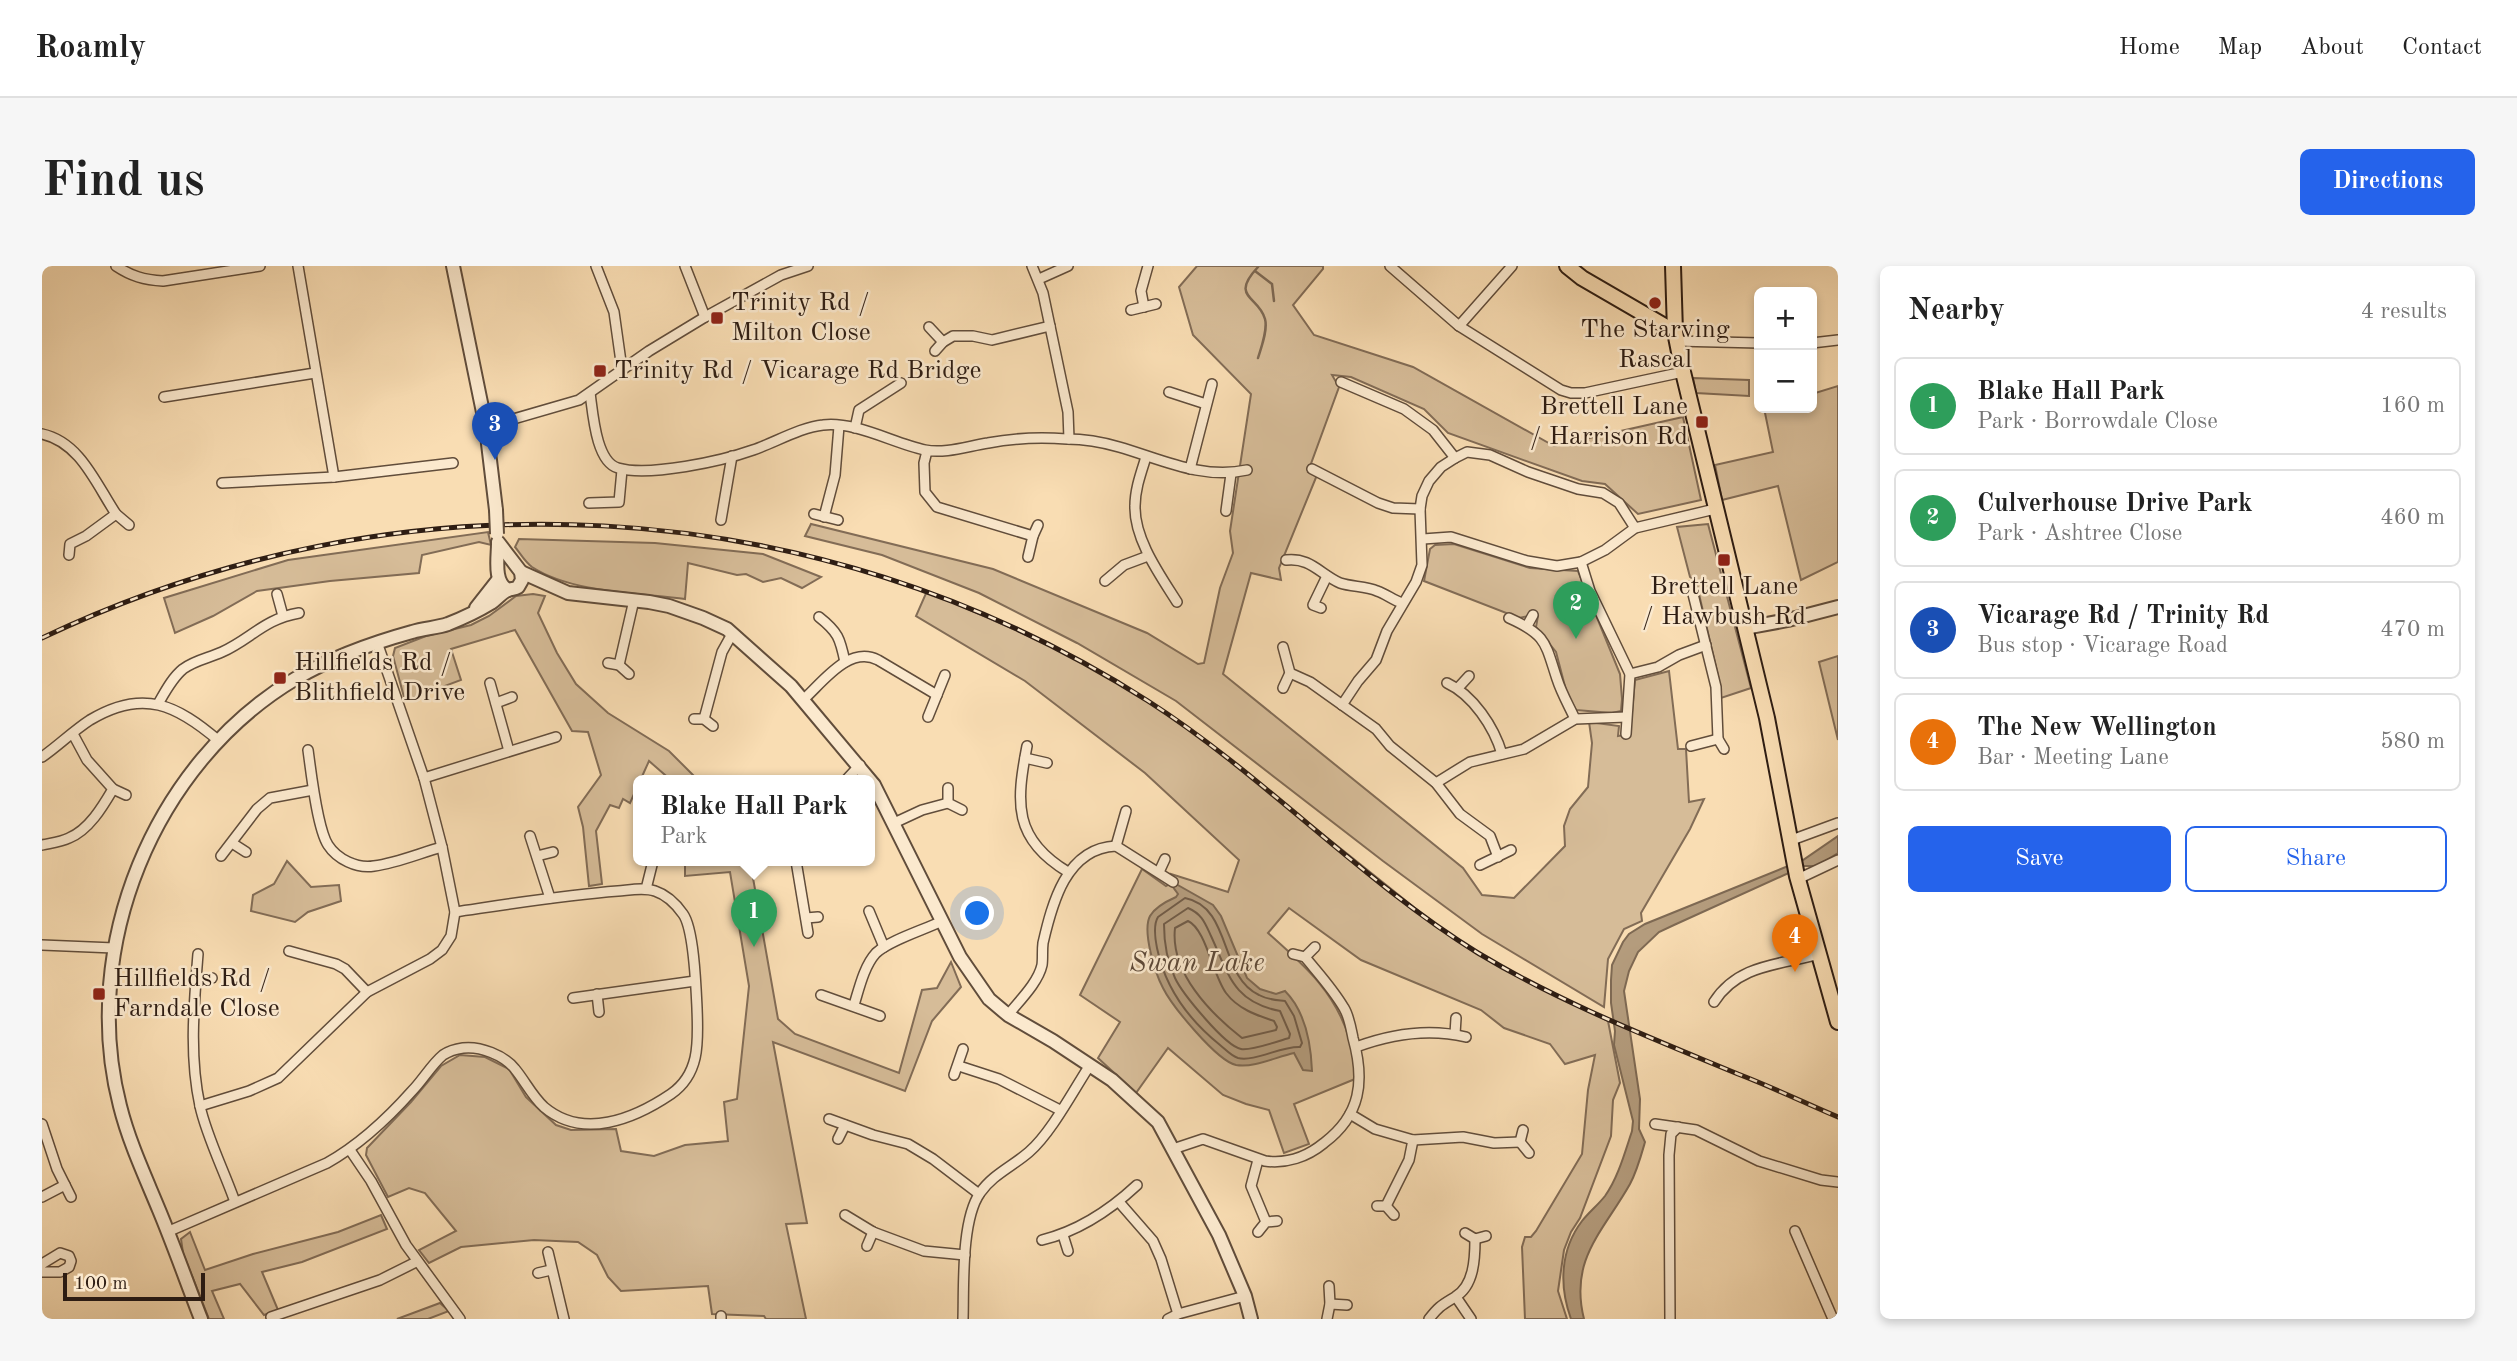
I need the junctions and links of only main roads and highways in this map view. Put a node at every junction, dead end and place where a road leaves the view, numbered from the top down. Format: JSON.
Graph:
{"nodes":[{"id":1,"x":1567,"y":266,"type":"edge"},
{"id":2,"x":1673,"y":266,"type":"edge"},
{"id":3,"x":1583,"y":272,"type":"edge"},
{"id":4,"x":1675,"y":337,"type":"junction"},
{"id":5,"x":1838,"y":1022,"type":"edge"}],
"edges":[{"from":1,"to":3,"type":"main road"},
{"from":2,"to":4,"type":"main road"},
{"from":3,"to":4,"type":"main road"},
{"from":4,"to":5,"type":"main road"}]}
